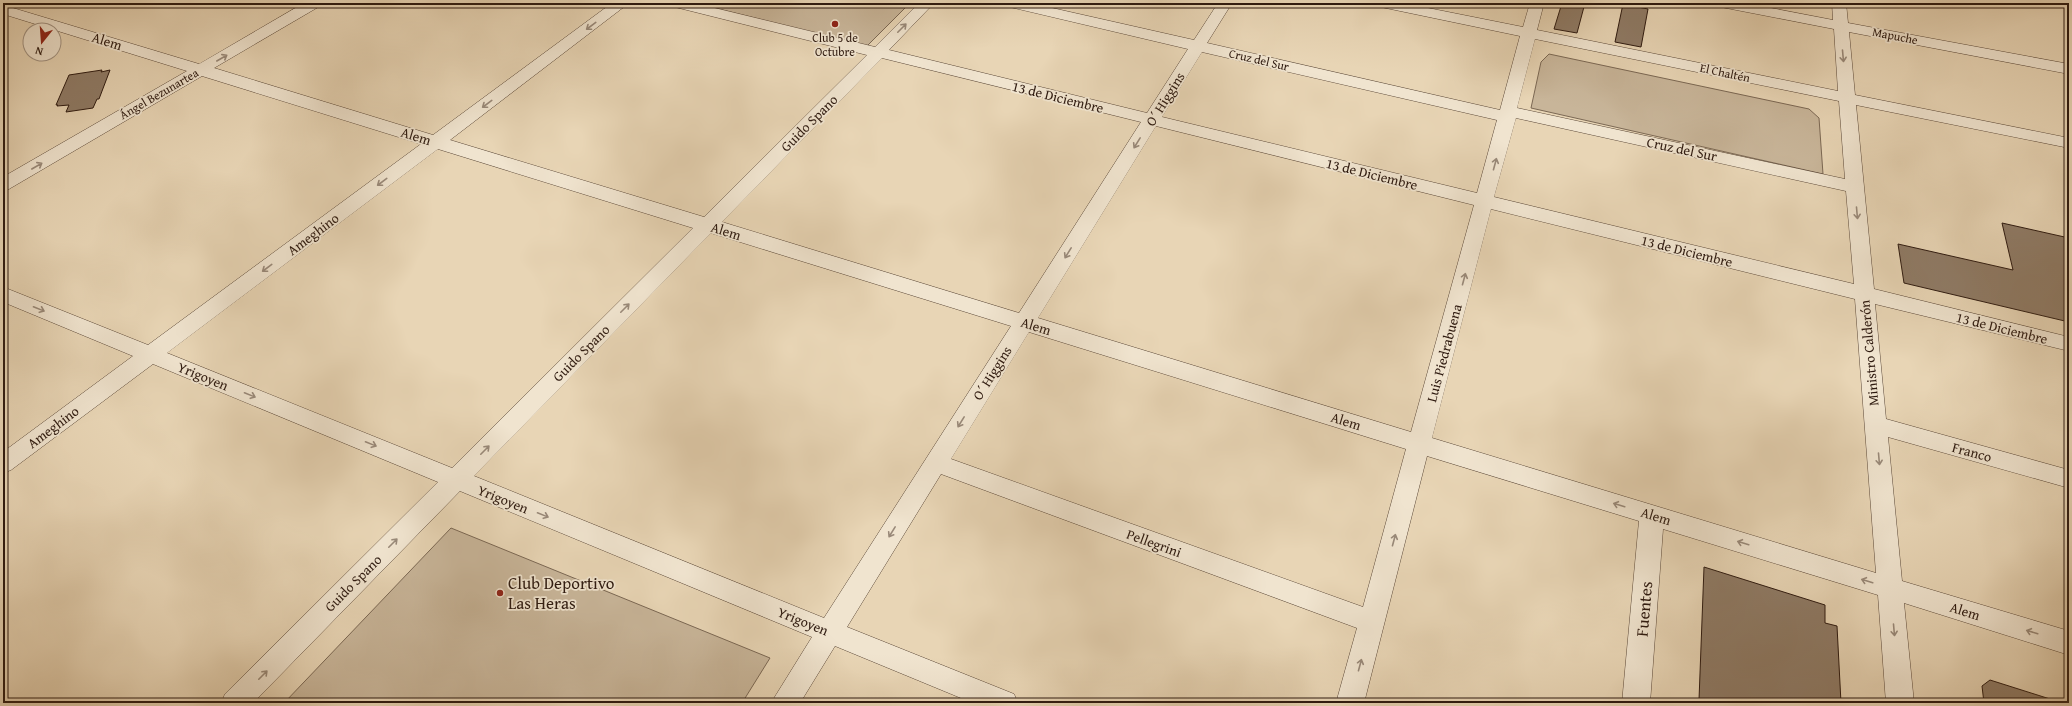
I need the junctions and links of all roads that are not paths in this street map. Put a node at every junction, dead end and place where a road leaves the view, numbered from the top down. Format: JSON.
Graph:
{"nodes":[{"id":1,"x":316,"y":3,"type":"edge"},
{"id":2,"x":622,"y":3,"type":"edge"},
{"id":3,"x":676,"y":3,"type":"edge"},
{"id":4,"x":927,"y":3,"type":"edge"},
{"id":5,"x":1010,"y":3,"type":"edge"},
{"id":6,"x":1225,"y":3,"type":"edge"},
{"id":7,"x":1381,"y":3,"type":"edge"},
{"id":8,"x":1537,"y":3,"type":"edge"},
{"id":9,"x":1721,"y":3,"type":"edge"},
{"id":10,"x":1839,"y":3,"type":"edge"},
{"id":11,"x":2064,"y":3,"type":"edge"},
{"id":12,"x":2069,"y":4,"type":"edge"},
{"id":13,"x":7,"y":8,"type":"edge"},
{"id":14,"x":1841,"y":26,"type":"junction"},
{"id":15,"x":1530,"y":33,"type":"junction"},
{"id":16,"x":1198,"y":46,"type":"junction"},
{"id":17,"x":878,"y":53,"type":"junction"},
{"id":18,"x":2069,"y":69,"type":"edge"},
{"id":19,"x":201,"y":70,"type":"junction"},
{"id":20,"x":1847,"y":98,"type":"junction"},
{"id":21,"x":1509,"y":114,"type":"junction"},
{"id":22,"x":1152,"y":120,"type":"junction"},
{"id":23,"x":436,"y":142,"type":"junction"},
{"id":24,"x":2069,"y":144,"type":"edge"},
{"id":25,"x":3,"y":185,"type":"edge"},
{"id":26,"x":1855,"y":187,"type":"junction"},
{"id":27,"x":1485,"y":201,"type":"junction"},
{"id":28,"x":707,"y":225,"type":"junction"},
{"id":29,"x":3,"y":294,"type":"edge"},
{"id":30,"x":1864,"y":294,"type":"junction"},
{"id":31,"x":1024,"y":322,"type":"junction"},
{"id":32,"x":2069,"y":344,"type":"edge"},
{"id":33,"x":151,"y":354,"type":"junction"},
{"id":34,"x":1876,"y":426,"type":"junction"},
{"id":35,"x":1420,"y":444,"type":"junction"},
{"id":36,"x":936,"y":463,"type":"junction"},
{"id":37,"x":3,"y":464,"type":"edge"},
{"id":38,"x":456,"y":479,"type":"junction"},
{"id":39,"x":2069,"y":479,"type":"edge"},
{"id":40,"x":1652,"y":515,"type":"junction"},
{"id":41,"x":1890,"y":588,"type":"junction"},
{"id":42,"x":1372,"y":622,"type":"junction"},
{"id":43,"x":830,"y":632,"type":"junction"},
{"id":44,"x":2069,"y":643,"type":"edge"},
{"id":45,"x":235,"y":703,"type":"edge"},
{"id":46,"x":785,"y":703,"type":"edge"},
{"id":47,"x":1004,"y":703,"type":"edge"},
{"id":48,"x":1350,"y":703,"type":"edge"},
{"id":49,"x":1636,"y":703,"type":"edge"},
{"id":50,"x":1900,"y":703,"type":"edge"}],
"edges":[{"from":19,"to":1,"type":"street","name":"Ángel Bezunartea","one_way":true},
{"from":2,"to":23,"type":"street","name":"Ameghino","one_way":true},
{"from":3,"to":17,"type":"street","name":"13 de Diciembre"},
{"from":17,"to":4,"type":"street","name":"Guido Spano","one_way":true},
{"from":5,"to":16,"type":"street","name":"Cruz del Sur"},
{"from":6,"to":16,"type":"street","name":"O´ Higgins"},
{"from":7,"to":15,"type":"street","name":"El Chaltén"},
{"from":8,"to":15,"type":"street","name":"Luis Piedrabuena"},
{"from":9,"to":14,"type":"street","name":"Mapuche"},
{"from":10,"to":14,"type":"street","name":"Ministro Calderón"},
{"from":11,"to":12,"type":"street"},
{"from":13,"to":19,"type":"street","name":"Alem"},
{"from":14,"to":18,"type":"street","name":"Mapuche"},
{"from":14,"to":20,"type":"street","name":"Ministro Calderón","one_way":true},
{"from":15,"to":20,"type":"street","name":"El Chaltén"},
{"from":15,"to":21,"type":"street","name":"Luis Piedrabuena"},
{"from":16,"to":21,"type":"street","name":"Cruz del Sur"},
{"from":16,"to":22,"type":"street","name":"O´ Higgins"},
{"from":17,"to":22,"type":"street","name":"13 de Diciembre"},
{"from":17,"to":28,"type":"street","name":"Guido Spano"},
{"from":19,"to":23,"type":"street","name":"Alem"},
{"from":25,"to":19,"type":"street","name":"Ángel Bezunartea","one_way":true},
{"from":20,"to":24,"type":"street","name":"El Chaltén"},
{"from":20,"to":26,"type":"street","name":"Ministro Calderón"},
{"from":21,"to":26,"type":"street","name":"Cruz del Sur"},
{"from":27,"to":21,"type":"street","name":"Luis Piedrabuena","one_way":true},
{"from":22,"to":27,"type":"street","name":"13 de Diciembre"},
{"from":22,"to":31,"type":"street","name":"O´ Higgins","one_way":true},
{"from":23,"to":28,"type":"street","name":"Alem"},
{"from":23,"to":33,"type":"street","name":"Ameghino","one_way":true},
{"from":26,"to":30,"type":"street","name":"Ministro Calderón","one_way":true},
{"from":27,"to":30,"type":"street","name":"13 de Diciembre"},
{"from":35,"to":27,"type":"street","name":"Luis Piedrabuena","one_way":true},
{"from":28,"to":31,"type":"street","name":"Alem"},
{"from":38,"to":28,"type":"street","name":"Guido Spano","one_way":true},
{"from":29,"to":33,"type":"street","name":"Yrigoyen","one_way":true},
{"from":30,"to":32,"type":"street","name":"13 de Diciembre"},
{"from":30,"to":34,"type":"street","name":"Ministro Calderón"},
{"from":31,"to":35,"type":"street","name":"Alem"},
{"from":31,"to":36,"type":"street","name":"O´ Higgins","one_way":true},
{"from":33,"to":37,"type":"street","name":"Ameghino"},
{"from":33,"to":38,"type":"street","name":"Yrigoyen","one_way":true},
{"from":34,"to":39,"type":"street","name":"Franco"},
{"from":34,"to":41,"type":"street","name":"Ministro Calderón","one_way":true},
{"from":40,"to":35,"type":"street","name":"Alem","one_way":true},
{"from":42,"to":35,"type":"street","name":"Luis Piedrabuena","one_way":true},
{"from":36,"to":42,"type":"street","name":"Pellegrini"},
{"from":36,"to":43,"type":"street","name":"O´ Higgins","one_way":true},
{"from":38,"to":43,"type":"street","name":"Yrigoyen","one_way":true},
{"from":45,"to":38,"type":"street","name":"Guido Spano","one_way":true},
{"from":41,"to":40,"type":"street","name":"Alem","one_way":true},
{"from":40,"to":49,"type":"street","name":"Fuentes"},
{"from":44,"to":41,"type":"street","name":"Alem","one_way":true},
{"from":41,"to":50,"type":"street","name":"Ministro Calderón","one_way":true},
{"from":48,"to":42,"type":"street","name":"Luis Piedrabuena","one_way":true},
{"from":43,"to":46,"type":"street","name":"O´ Higgins"},
{"from":43,"to":47,"type":"street","name":"Yrigoyen"}]}
